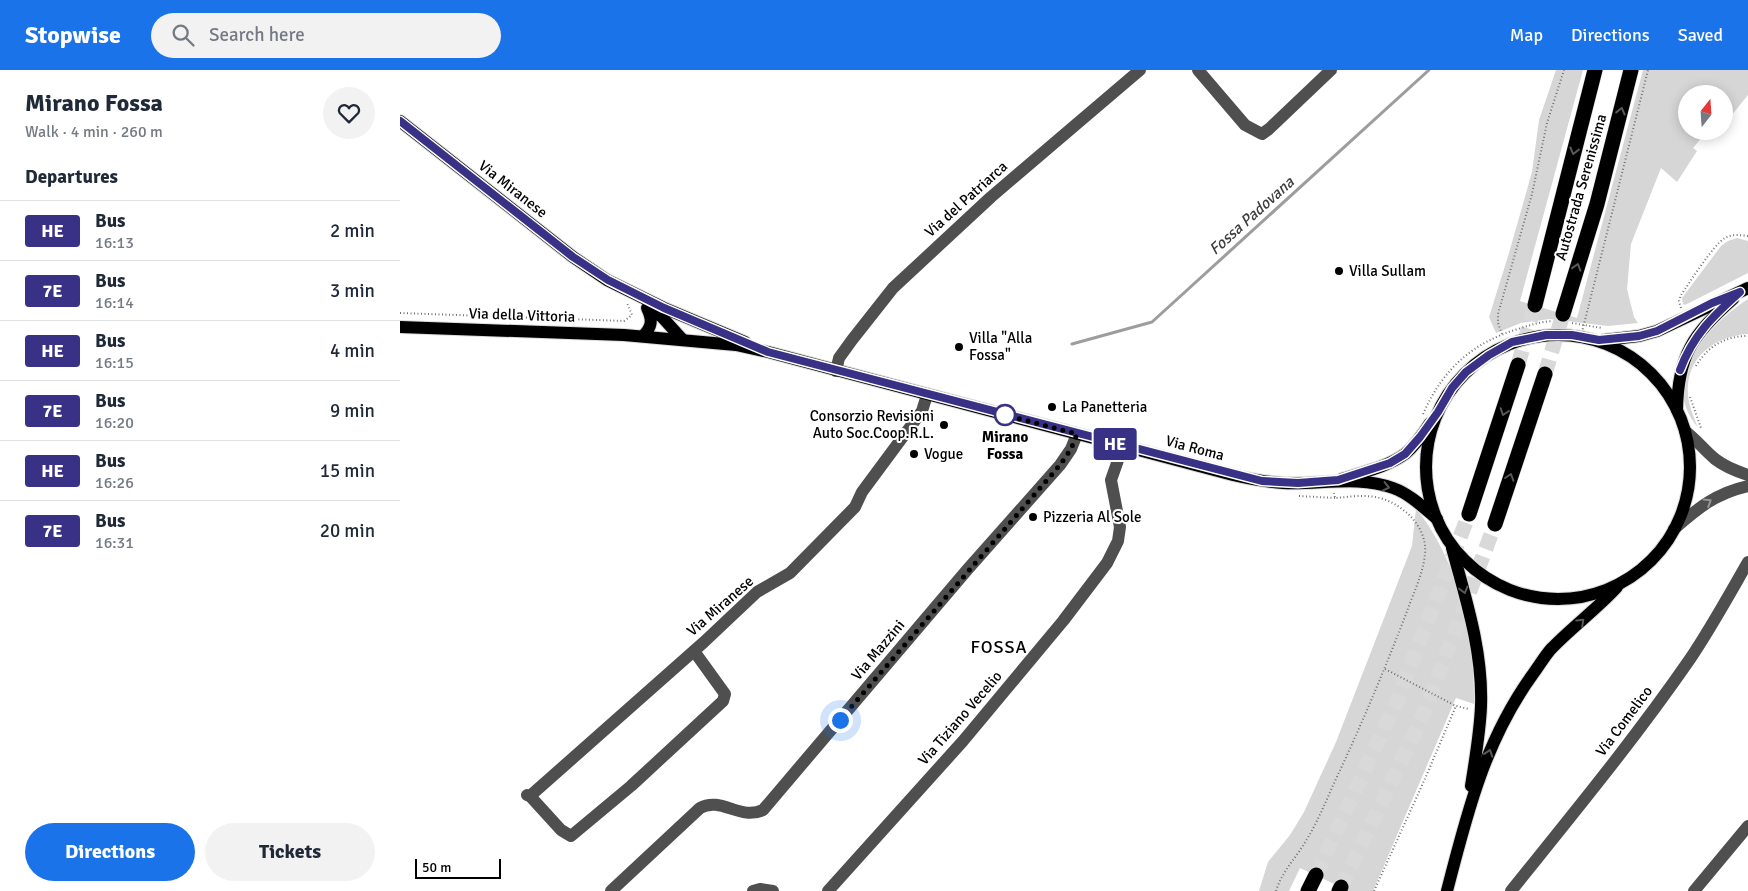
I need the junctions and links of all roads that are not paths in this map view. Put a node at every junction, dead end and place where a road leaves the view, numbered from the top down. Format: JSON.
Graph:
{"nodes":[{"id":1,"x":1140,"y":70,"type":"edge"},
{"id":2,"x":1198,"y":70,"type":"edge"},
{"id":3,"x":1332,"y":70,"type":"edge"},
{"id":4,"x":1595,"y":70,"type":"edge"},
{"id":5,"x":1631,"y":70,"type":"edge"},
{"id":6,"x":400,"y":121,"type":"edge"},
{"id":7,"x":608,"y":280,"type":"junction"},
{"id":8,"x":1744,"y":290,"type":"edge"},
{"id":9,"x":1535,"y":306,"type":"tunnel mouth"},
{"id":10,"x":647,"y":308,"type":"junction"},
{"id":11,"x":1562,"y":319,"type":"tunnel mouth"},
{"id":12,"x":400,"y":327,"type":"edge"},
{"id":13,"x":643,"y":336,"type":"junction"},
{"id":14,"x":682,"y":340,"type":"junction"},
{"id":15,"x":1599,"y":340,"type":"junction"},
{"id":16,"x":768,"y":352,"type":"junction"},
{"id":17,"x":1518,"y":365,"type":"tunnel mouth"},
{"id":18,"x":836,"y":371,"type":"junction"},
{"id":19,"x":1545,"y":374,"type":"tunnel mouth"},
{"id":20,"x":927,"y":395,"type":"junction"},
{"id":21,"x":1677,"y":410,"type":"junction"},
{"id":22,"x":1438,"y":412,"type":"junction"},
{"id":23,"x":1017,"y":418,"type":"joint"},
{"id":24,"x":1685,"y":431,"type":"junction"},
{"id":25,"x":1077,"y":434,"type":"junction"},
{"id":26,"x":1123,"y":446,"type":"junction"},
{"id":27,"x":1748,"y":475,"type":"edge"},
{"id":28,"x":1335,"y":481,"type":"junction"},
{"id":29,"x":1748,"y":486,"type":"edge"},
{"id":30,"x":1469,"y":514,"type":"tunnel mouth"},
{"id":31,"x":1437,"y":519,"type":"junction"},
{"id":32,"x":1495,"y":524,"type":"tunnel mouth"},
{"id":33,"x":1674,"y":529,"type":"junction"},
{"id":34,"x":1451,"y":543,"type":"junction"},
{"id":35,"x":1748,"y":562,"type":"edge"},
{"id":36,"x":1621,"y":583,"type":"junction"},
{"id":37,"x":694,"y":651,"type":"junction"},
{"id":38,"x":1467,"y":816,"type":"junction"},
{"id":39,"x":1748,"y":826,"type":"edge"},
{"id":40,"x":1316,"y":875,"type":"tunnel mouth"},
{"id":41,"x":610,"y":891,"type":"edge"},
{"id":42,"x":753,"y":891,"type":"edge"},
{"id":43,"x":773,"y":891,"type":"edge"},
{"id":44,"x":828,"y":891,"type":"edge"},
{"id":45,"x":1308,"y":891,"type":"edge"},
{"id":46,"x":1447,"y":891,"type":"edge"},
{"id":47,"x":1511,"y":891,"type":"edge"},
{"id":48,"x":1694,"y":891,"type":"edge"}],
"edges":[{"from":1,"to":18,"type":"street","name":"Via del Patriarca"},
{"from":2,"to":3,"type":"street"},
{"from":4,"to":9,"type":"highway","name":"Autostrada Serenissima","one_way":true},
{"from":11,"to":5,"type":"highway","name":"Autostrada Serenissima","one_way":true},
{"from":6,"to":7,"type":"main road","name":"Via Miranese"},
{"from":7,"to":10,"type":"main road","name":"Via Miranese"},
{"from":7,"to":16,"type":"main road","name":"Via Miranese"},
{"from":8,"to":15,"type":"main road"},
{"from":8,"to":21,"type":"main road"},
{"from":10,"to":13,"type":"main road"},
{"from":10,"to":14,"type":"main road","name":"Via Miranese"},
{"from":12,"to":13,"type":"main road","name":"Via della Vittoria"},
{"from":13,"to":14,"type":"main road","name":"Via Miranese"},
{"from":14,"to":16,"type":"main road","name":"Via Miranese"},
{"from":15,"to":21,"type":"main road"},
{"from":15,"to":22,"type":"main road"},
{"from":16,"to":18,"type":"main road","name":"Via Miranese"},
{"from":17,"to":30,"type":"highway","one_way":true},
{"from":18,"to":20,"type":"main road","name":"Via Miranese"},
{"from":32,"to":19,"type":"highway","one_way":true},
{"from":20,"to":23,"type":"main road","name":"Via Miranese"},
{"from":20,"to":37,"type":"street","name":"Via Miranese"},
{"from":21,"to":24,"type":"main road"},
{"from":22,"to":28,"type":"main road"},
{"from":22,"to":31,"type":"main road"},
{"from":23,"to":25,"type":"main road","name":"Via Roma"},
{"from":24,"to":27,"type":"street"},
{"from":24,"to":33,"type":"main road"},
{"from":25,"to":26,"type":"main road","name":"Via Roma"},
{"from":25,"to":41,"type":"street","name":"Via Mazzini"},
{"from":26,"to":28,"type":"main road","name":"Via Roma"},
{"from":26,"to":44,"type":"street","name":"Via Tiziano Vecelio"},
{"from":28,"to":31,"type":"main road","one_way":true},
{"from":33,"to":29,"type":"street","one_way":true},
{"from":31,"to":34,"type":"main road"},
{"from":33,"to":36,"type":"main road"},
{"from":34,"to":36,"type":"main road"},
{"from":34,"to":38,"type":"main road","one_way":true},
{"from":35,"to":47,"type":"street","name":"Via Comelico"},
{"from":38,"to":36,"type":"main road","one_way":true},
{"from":37,"to":37,"type":"street","name":"Via Miranese"},
{"from":38,"to":46,"type":"main road"},
{"from":39,"to":48,"type":"street"},
{"from":40,"to":45,"type":"highway"},
{"from":42,"to":43,"type":"street"}]}
